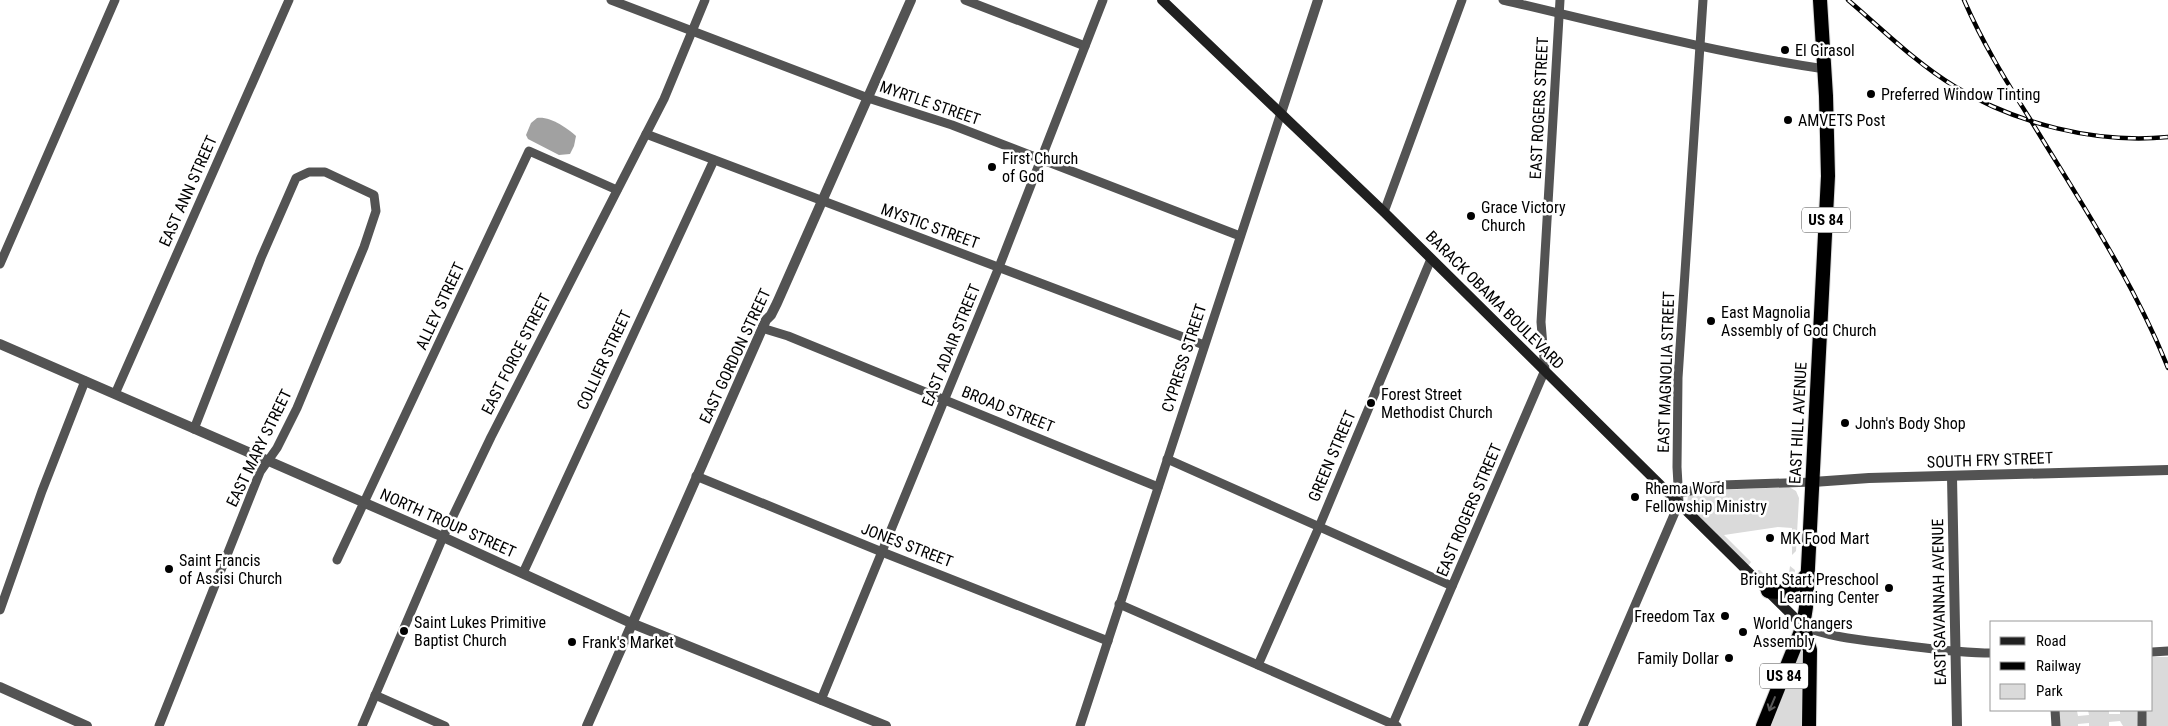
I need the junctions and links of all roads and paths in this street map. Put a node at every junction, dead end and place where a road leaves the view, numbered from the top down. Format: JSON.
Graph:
{"nodes":[{"id":1,"x":116,"y":0,"type":"edge"},
{"id":2,"x":289,"y":0,"type":"edge"},
{"id":3,"x":611,"y":0,"type":"edge"},
{"id":4,"x":705,"y":0,"type":"edge"},
{"id":5,"x":911,"y":0,"type":"edge"},
{"id":6,"x":965,"y":0,"type":"edge"},
{"id":7,"x":1103,"y":0,"type":"edge"},
{"id":8,"x":1162,"y":0,"type":"edge"},
{"id":9,"x":1318,"y":0,"type":"edge"},
{"id":10,"x":1462,"y":0,"type":"edge"},
{"id":11,"x":1503,"y":0,"type":"edge"},
{"id":12,"x":1560,"y":0,"type":"edge"},
{"id":13,"x":1703,"y":0,"type":"edge"},
{"id":14,"x":1820,"y":0,"type":"edge"},
{"id":15,"x":1560,"y":14,"type":"junction"},
{"id":16,"x":692,"y":31,"type":"junction"},
{"id":17,"x":1085,"y":46,"type":"junction"},
{"id":18,"x":1700,"y":46,"type":"junction"},
{"id":19,"x":1824,"y":69,"type":"junction"},
{"id":20,"x":868,"y":98,"type":"junction"},
{"id":21,"x":1280,"y":113,"type":"junction"},
{"id":22,"x":646,"y":134,"type":"junction"},
{"id":23,"x":1040,"y":159,"type":"junction"},
{"id":24,"x":714,"y":160,"type":"junction"},
{"id":25,"x":617,"y":190,"type":"junction"},
{"id":26,"x":822,"y":202,"type":"junction"},
{"id":27,"x":1384,"y":212,"type":"junction"},
{"id":28,"x":1240,"y":236,"type":"junction"},
{"id":29,"x":1431,"y":259,"type":"junction"},
{"id":30,"x":0,"y":264,"type":"edge"},
{"id":31,"x":999,"y":267,"type":"junction"},
{"id":32,"x":762,"y":328,"type":"junction"},
{"id":33,"x":0,"y":344,"type":"edge"},
{"id":34,"x":1204,"y":345,"type":"junction"},
{"id":35,"x":1545,"y":370,"type":"junction"},
{"id":36,"x":85,"y":382,"type":"junction"},
{"id":37,"x":115,"y":394,"type":"junction"},
{"id":38,"x":945,"y":399,"type":"junction"},
{"id":39,"x":194,"y":429,"type":"junction"},
{"id":40,"x":1167,"y":459,"type":"junction"},
{"id":41,"x":268,"y":461,"type":"junction"},
{"id":42,"x":2168,"y":470,"type":"edge"},
{"id":43,"x":696,"y":476,"type":"junction"},
{"id":44,"x":1952,"y":477,"type":"junction"},
{"id":45,"x":1812,"y":482,"type":"junction"},
{"id":46,"x":1158,"y":487,"type":"junction"},
{"id":47,"x":1679,"y":498,"type":"junction"},
{"id":48,"x":364,"y":502,"type":"junction"},
{"id":49,"x":1319,"y":527,"type":"junction"},
{"id":50,"x":443,"y":537,"type":"junction"},
{"id":51,"x":882,"y":552,"type":"junction"},
{"id":52,"x":337,"y":560,"type":"dead end"},
{"id":53,"x":523,"y":573,"type":"junction"},
{"id":54,"x":1808,"y":574,"type":"junction"},
{"id":55,"x":1452,"y":586,"type":"junction"},
{"id":56,"x":1768,"y":591,"type":"junction"},
{"id":57,"x":1119,"y":604,"type":"junction"},
{"id":58,"x":0,"y":610,"type":"edge"},
{"id":59,"x":631,"y":622,"type":"junction"},
{"id":60,"x":1803,"y":626,"type":"junction"},
{"id":61,"x":1108,"y":641,"type":"junction"},
{"id":62,"x":2168,"y":651,"type":"edge"},
{"id":63,"x":1955,"y":652,"type":"junction"},
{"id":64,"x":1990,"y":652,"type":"edge"},
{"id":65,"x":2153,"y":652,"type":"edge"},
{"id":66,"x":1258,"y":665,"type":"junction"},
{"id":67,"x":0,"y":687,"type":"edge"},
{"id":68,"x":375,"y":695,"type":"junction"},
{"id":69,"x":821,"y":700,"type":"junction"},
{"id":70,"x":2055,"y":711,"type":"edge"},
{"id":71,"x":2142,"y":711,"type":"edge"},
{"id":72,"x":1394,"y":725,"type":"edge"},
{"id":73,"x":87,"y":726,"type":"edge"},
{"id":74,"x":159,"y":726,"type":"edge"},
{"id":75,"x":362,"y":726,"type":"edge"},
{"id":76,"x":445,"y":726,"type":"edge"},
{"id":77,"x":587,"y":726,"type":"edge"},
{"id":78,"x":886,"y":726,"type":"edge"},
{"id":79,"x":1080,"y":726,"type":"edge"},
{"id":80,"x":1583,"y":726,"type":"edge"},
{"id":81,"x":1763,"y":726,"type":"edge"},
{"id":82,"x":1809,"y":726,"type":"edge"},
{"id":83,"x":1957,"y":726,"type":"edge"},
{"id":84,"x":2056,"y":726,"type":"edge"},
{"id":85,"x":2142,"y":726,"type":"edge"}],
"edges":[{"from":1,"to":30,"type":"street"},
{"from":2,"to":37,"type":"street","name":"EAST ANN STREET"},
{"from":3,"to":16,"type":"street","name":"MYRTLE STREET"},
{"from":4,"to":16,"type":"street","name":"EAST FORCE STREET"},
{"from":5,"to":20,"type":"street","name":"EAST GORDON STREET"},
{"from":6,"to":17,"type":"street"},
{"from":7,"to":17,"type":"street","name":"EAST ADAIR STREET"},
{"from":8,"to":21,"type":"main road","name":"BARACK OBAMA BOULEVARD"},
{"from":9,"to":21,"type":"street","name":"CYPRESS STREET"},
{"from":10,"to":27,"type":"street"},
{"from":11,"to":15,"type":"street"},
{"from":12,"to":15,"type":"street","name":"EAST ROGERS STREET"},
{"from":13,"to":18,"type":"street","name":"EAST MAGNOLIA STREET"},
{"from":14,"to":19,"type":"highway","name":"EAST HILL AVENUE","number":"US 84"},
{"from":15,"to":18,"type":"street"},
{"from":15,"to":35,"type":"street","name":"EAST ROGERS STREET"},
{"from":16,"to":20,"type":"street","name":"MYRTLE STREET"},
{"from":16,"to":22,"type":"street","name":"EAST FORCE STREET"},
{"from":17,"to":23,"type":"street","name":"EAST ADAIR STREET"},
{"from":18,"to":19,"type":"street"},
{"from":18,"to":47,"type":"street","name":"EAST MAGNOLIA STREET"},
{"from":19,"to":45,"type":"highway","name":"EAST HILL AVENUE","number":"US 84"},
{"from":20,"to":23,"type":"street","name":"MYRTLE STREET"},
{"from":20,"to":26,"type":"street","name":"EAST GORDON STREET"},
{"from":21,"to":27,"type":"main road","name":"BARACK OBAMA BOULEVARD"},
{"from":21,"to":28,"type":"street","name":"CYPRESS STREET"},
{"from":22,"to":24,"type":"street","name":"MYSTIC STREET"},
{"from":22,"to":25,"type":"street","name":"EAST FORCE STREET"},
{"from":23,"to":28,"type":"street","name":"MYRTLE STREET"},
{"from":23,"to":31,"type":"street","name":"EAST ADAIR STREET"},
{"from":24,"to":26,"type":"street","name":"MYSTIC STREET"},
{"from":24,"to":53,"type":"street","name":"COLLIER STREET"},
{"from":25,"to":48,"type":"street","name":"ALLEY STREET"},
{"from":25,"to":50,"type":"street","name":"EAST FORCE STREET"},
{"from":26,"to":31,"type":"street","name":"MYSTIC STREET"},
{"from":26,"to":32,"type":"street","name":"EAST GORDON STREET"},
{"from":27,"to":29,"type":"main road","name":"BARACK OBAMA BOULEVARD"},
{"from":28,"to":34,"type":"street","name":"CYPRESS STREET"},
{"from":29,"to":35,"type":"main road","name":"BARACK OBAMA BOULEVARD"},
{"from":29,"to":49,"type":"street","name":"GREEN STREET"},
{"from":31,"to":34,"type":"street","name":"MYSTIC STREET"},
{"from":31,"to":38,"type":"street","name":"EAST ADAIR STREET"},
{"from":32,"to":38,"type":"street","name":"BROAD STREET"},
{"from":32,"to":43,"type":"street","name":"EAST GORDON STREET"},
{"from":33,"to":36,"type":"street","name":"NORTH TROUP STREET"},
{"from":34,"to":40,"type":"street","name":"CYPRESS STREET"},
{"from":35,"to":47,"type":"main road","name":"BARACK OBAMA BOULEVARD"},
{"from":35,"to":55,"type":"street","name":"EAST ROGERS STREET"},
{"from":36,"to":37,"type":"street","name":"NORTH TROUP STREET"},
{"from":36,"to":58,"type":"street"},
{"from":37,"to":39,"type":"street","name":"NORTH TROUP STREET"},
{"from":38,"to":46,"type":"street","name":"BROAD STREET"},
{"from":38,"to":51,"type":"street","name":"EAST ADAIR STREET"},
{"from":39,"to":41,"type":"street","name":"NORTH TROUP STREET"},
{"from":39,"to":41,"type":"street","name":"EAST MARY STREET"},
{"from":40,"to":46,"type":"street","name":"CYPRESS STREET"},
{"from":40,"to":49,"type":"street"},
{"from":41,"to":48,"type":"street","name":"NORTH TROUP STREET"},
{"from":41,"to":74,"type":"street","name":"EAST MARY STREET"},
{"from":42,"to":44,"type":"street","name":"SOUTH FRY STREET"},
{"from":43,"to":51,"type":"street","name":"JONES STREET"},
{"from":43,"to":59,"type":"street","name":"EAST GORDON STREET"},
{"from":44,"to":45,"type":"street","name":"SOUTH FRY STREET"},
{"from":44,"to":63,"type":"street","name":"EAST SAVANNAH AVENUE"},
{"from":45,"to":47,"type":"street"},
{"from":45,"to":54,"type":"highway","name":"EAST HILL AVENUE","number":"US 84"},
{"from":46,"to":57,"type":"street","name":"CYPRESS STREET"},
{"from":47,"to":56,"type":"main road","name":"BARACK OBAMA BOULEVARD"},
{"from":47,"to":80,"type":"street","name":"EAST MAGNOLIA STREET"},
{"from":48,"to":50,"type":"street","name":"NORTH TROUP STREET"},
{"from":48,"to":52,"type":"street","name":"ALLEY STREET"},
{"from":49,"to":55,"type":"street"},
{"from":49,"to":66,"type":"street","name":"GREEN STREET"},
{"from":50,"to":53,"type":"street","name":"NORTH TROUP STREET"},
{"from":50,"to":68,"type":"street","name":"EAST FORCE STREET"},
{"from":51,"to":61,"type":"street","name":"JONES STREET"},
{"from":51,"to":69,"type":"street","name":"EAST ADAIR STREET"},
{"from":53,"to":59,"type":"street","name":"NORTH TROUP STREET"},
{"from":54,"to":56,"type":"highway"},
{"from":54,"to":60,"type":"highway","name":"EAST HILL AVENUE","number":"US 84"},
{"from":55,"to":72,"type":"street","name":"EAST ROGERS STREET"},
{"from":56,"to":60,"type":"main road","name":"BARACK OBAMA BOULEVARD"},
{"from":57,"to":61,"type":"street","name":"CYPRESS STREET"},
{"from":57,"to":66,"type":"street"},
{"from":59,"to":69,"type":"street","name":"NORTH TROUP STREET"},
{"from":59,"to":77,"type":"street","name":"EAST GORDON STREET"},
{"from":60,"to":63,"type":"street"},
{"from":60,"to":81,"type":"highway","number":"US 84","one_way":true},
{"from":60,"to":82,"type":"highway","name":"EAST HILL AVENUE","number":"US 84"},
{"from":61,"to":79,"type":"street","name":"CYPRESS STREET"},
{"from":62,"to":65,"type":"street"},
{"from":63,"to":64,"type":"street"},
{"from":63,"to":83,"type":"street","name":"EAST SAVANNAH AVENUE"},
{"from":66,"to":72,"type":"street"},
{"from":67,"to":73,"type":"street"},
{"from":68,"to":75,"type":"street","name":"EAST FORCE STREET"},
{"from":68,"to":76,"type":"street"},
{"from":69,"to":78,"type":"street","name":"NORTH TROUP STREET"},
{"from":70,"to":84,"type":"street"},
{"from":71,"to":85,"type":"street"}]}
